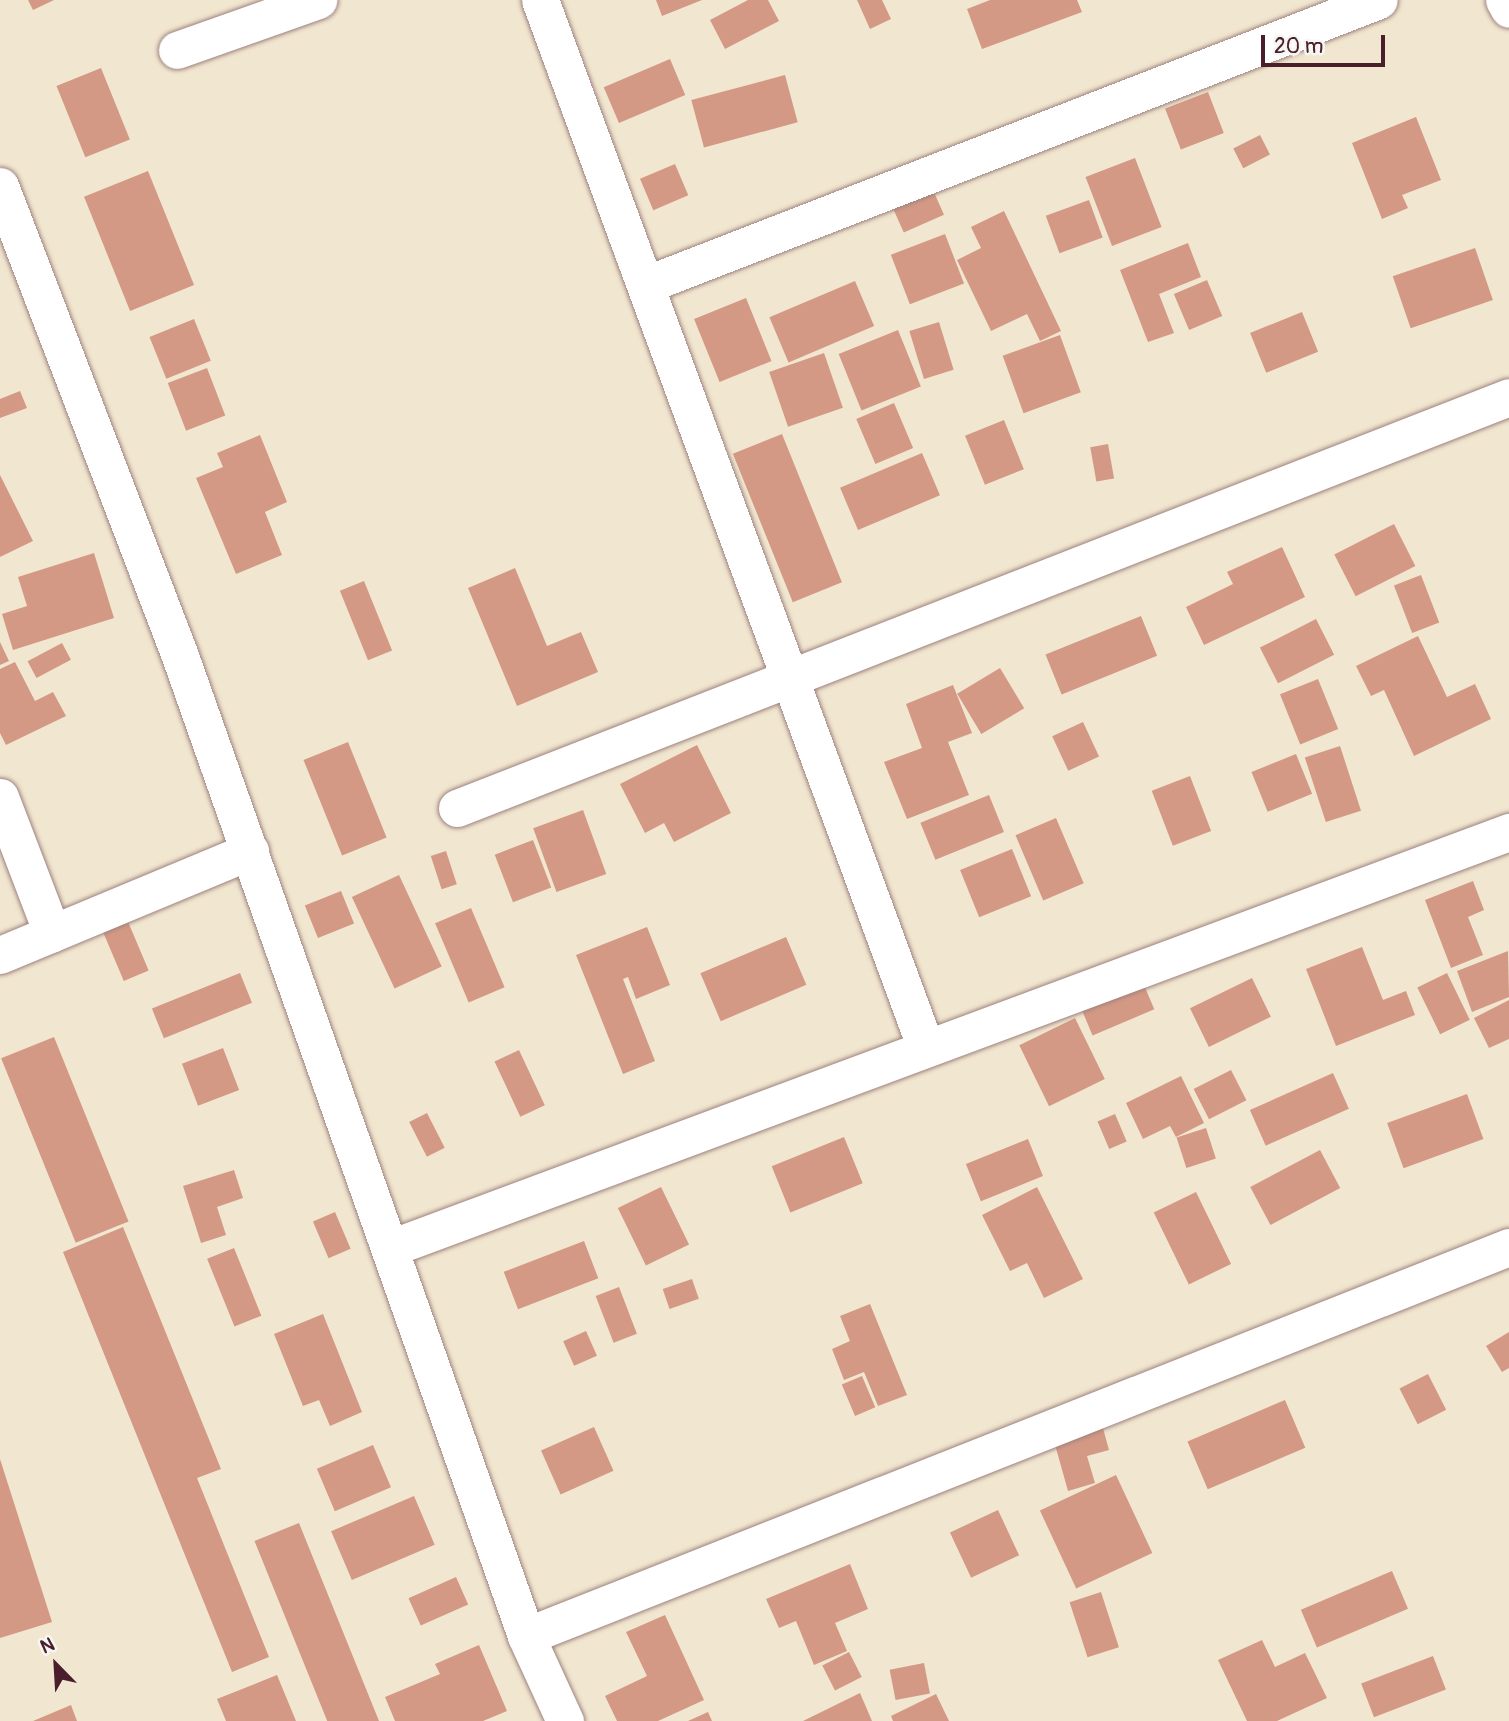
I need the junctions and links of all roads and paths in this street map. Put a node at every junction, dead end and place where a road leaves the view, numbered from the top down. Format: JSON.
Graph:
{"nodes":[{"id":1,"x":318,"y":0,"type":"edge"},
{"id":2,"x":540,"y":0,"type":"edge"},
{"id":3,"x":1379,"y":0,"type":"edge"},
{"id":4,"x":1504,"y":0,"type":"edge"},
{"id":5,"x":1509,"y":9,"type":"edge"},
{"id":6,"x":177,"y":50,"type":"dead end"},
{"id":7,"x":0,"y":186,"type":"edge"},
{"id":8,"x":645,"y":285,"type":"junction"},
{"id":9,"x":1506,"y":407,"type":"edge"},
{"id":10,"x":785,"y":679,"type":"junction"},
{"id":11,"x":0,"y":797,"type":"edge"},
{"id":12,"x":457,"y":808,"type":"dead end"},
{"id":13,"x":1509,"y":832,"type":"edge"},
{"id":14,"x":250,"y":851,"type":"junction"},
{"id":15,"x":52,"y":933,"type":"junction"},
{"id":16,"x":0,"y":955,"type":"edge"},
{"id":17,"x":925,"y":1046,"type":"junction"},
{"id":18,"x":393,"y":1247,"type":"junction"},
{"id":19,"x":1509,"y":1247,"type":"edge"},
{"id":20,"x":526,"y":1636,"type":"junction"},
{"id":21,"x":565,"y":1721,"type":"edge"}],
"edges":[{"from":1,"to":6,"type":"street"},
{"from":2,"to":8,"type":"street"},
{"from":3,"to":8,"type":"street"},
{"from":4,"to":5,"type":"street"},
{"from":7,"to":14,"type":"street"},
{"from":8,"to":10,"type":"street"},
{"from":9,"to":10,"type":"street"},
{"from":10,"to":12,"type":"street"},
{"from":10,"to":17,"type":"street"},
{"from":11,"to":15,"type":"street"},
{"from":13,"to":17,"type":"street"},
{"from":14,"to":15,"type":"street"},
{"from":14,"to":18,"type":"street"},
{"from":15,"to":16,"type":"street"},
{"from":17,"to":18,"type":"street"},
{"from":18,"to":20,"type":"street"},
{"from":19,"to":20,"type":"street"},
{"from":20,"to":21,"type":"street"}]}
